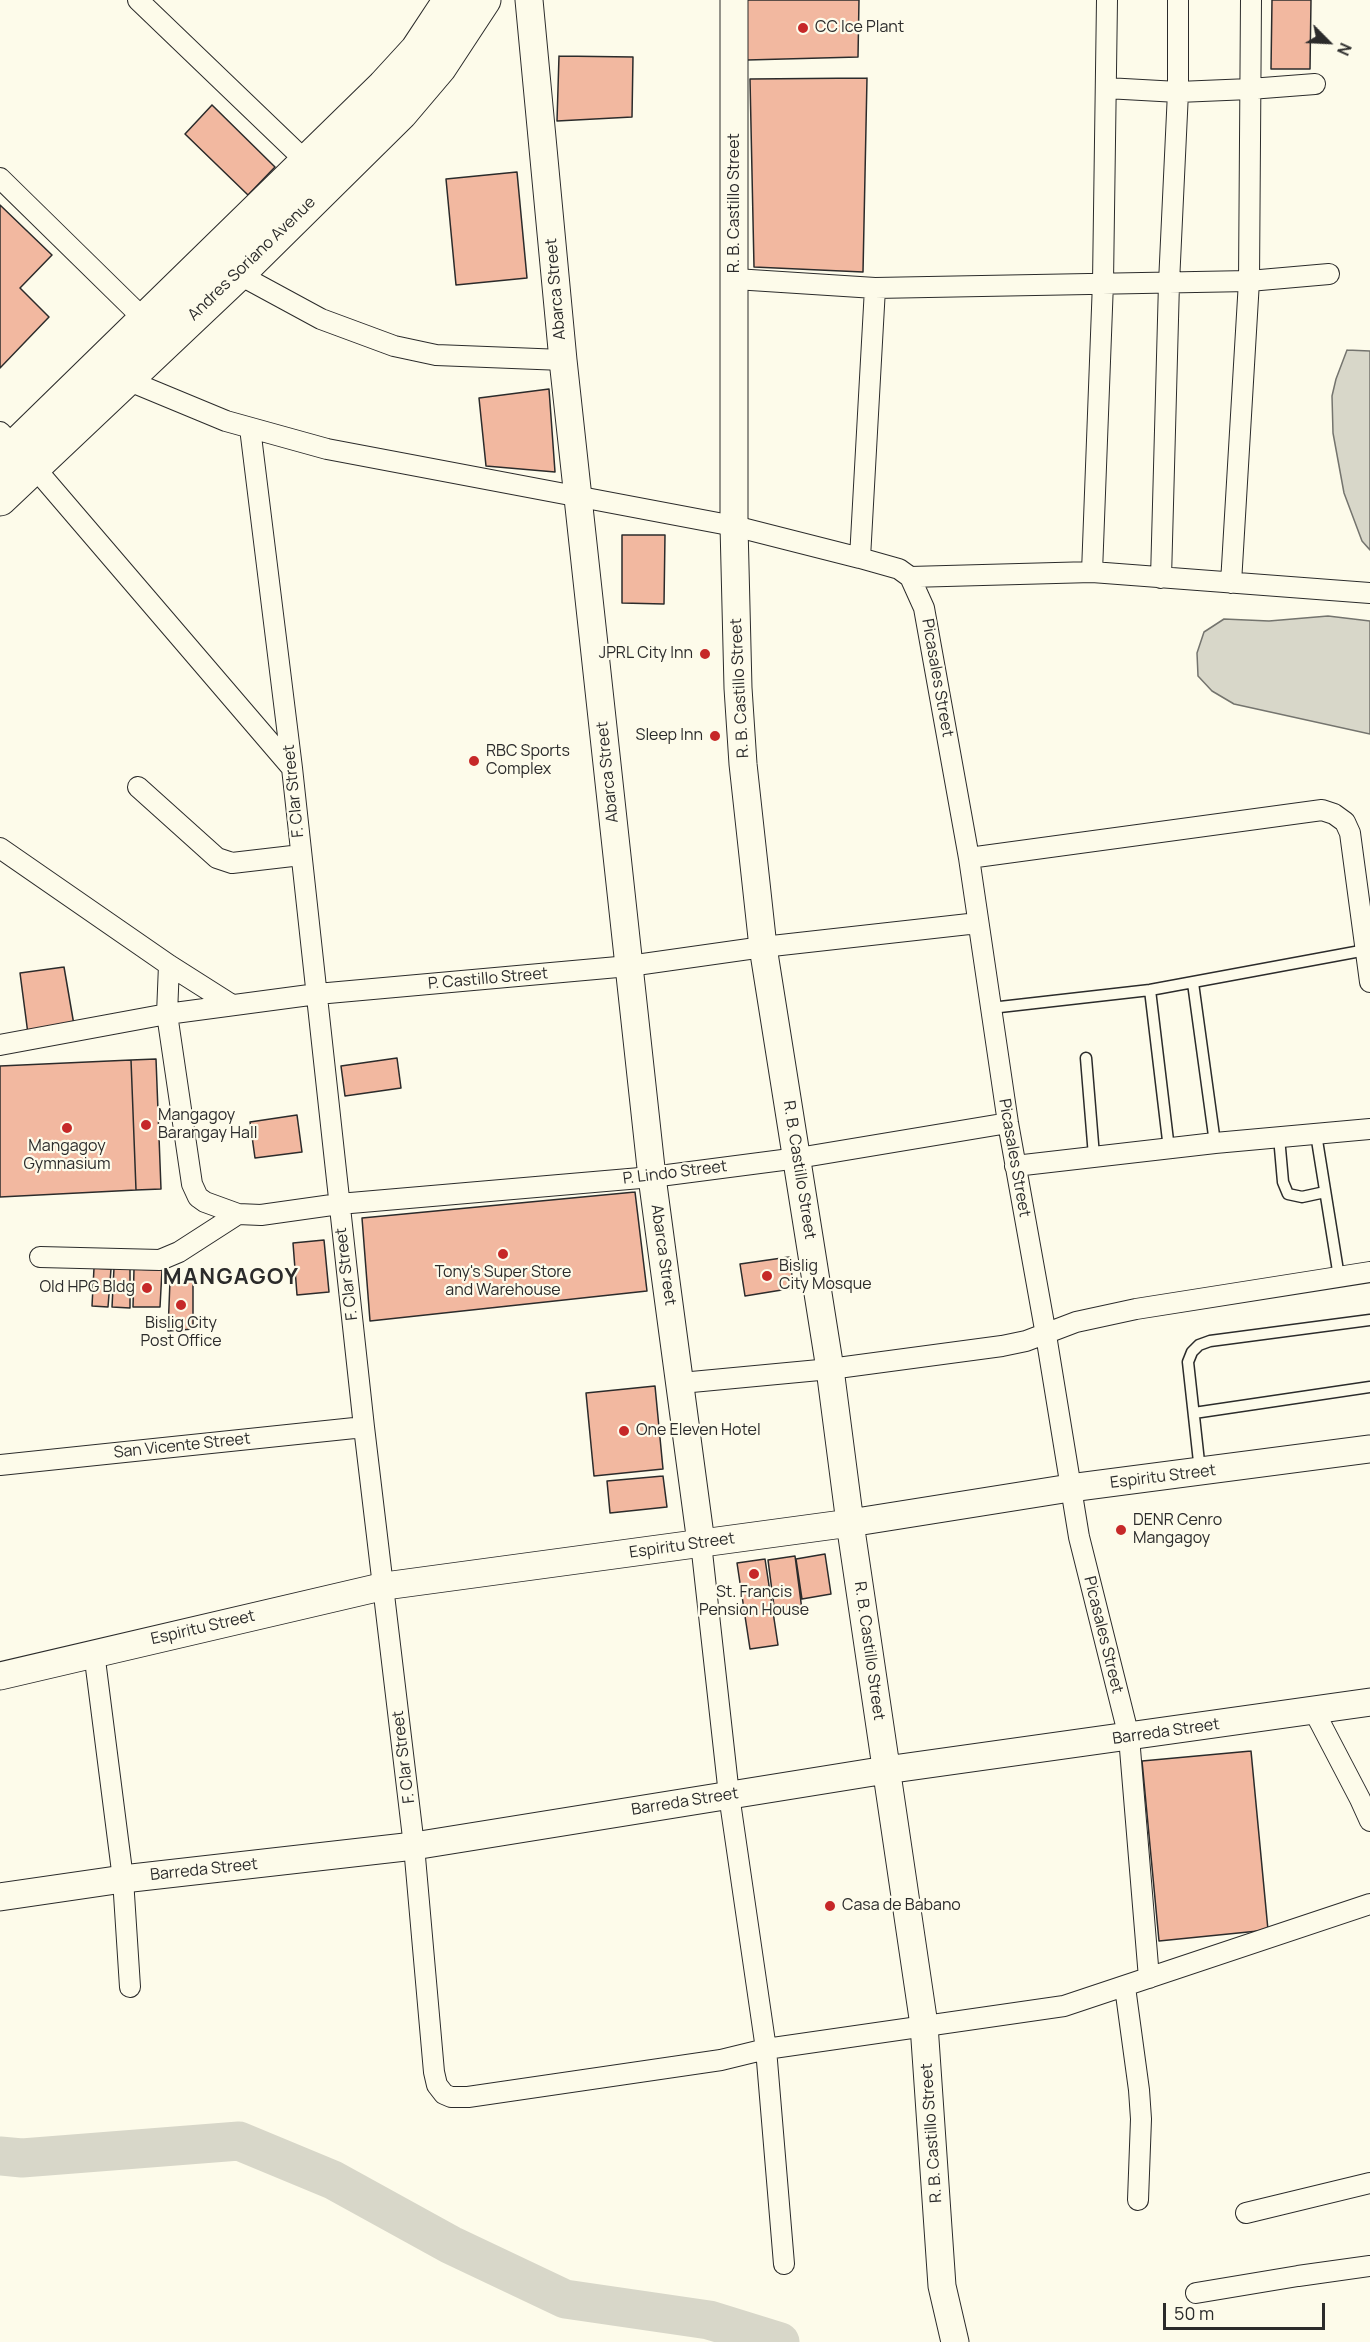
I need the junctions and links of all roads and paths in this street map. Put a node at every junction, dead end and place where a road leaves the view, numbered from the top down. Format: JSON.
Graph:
{"nodes":[{"id":1,"x":138,"y":0,"type":"edge"},
{"id":2,"x":450,"y":0,"type":"edge"},
{"id":3,"x":484,"y":0,"type":"edge"},
{"id":4,"x":529,"y":0,"type":"edge"},
{"id":5,"x":734,"y":0,"type":"edge"},
{"id":6,"x":1107,"y":0,"type":"edge"},
{"id":7,"x":1178,"y":0,"type":"edge"},
{"id":8,"x":1251,"y":0,"type":"edge"},
{"id":9,"x":1315,"y":84,"type":"dead end"},
{"id":10,"x":1106,"y":88,"type":"junction"},
{"id":11,"x":1250,"y":89,"type":"junction"},
{"id":12,"x":1178,"y":92,"type":"junction"},
{"id":13,"x":318,"y":174,"type":"junction"},
{"id":14,"x":0,"y":178,"type":"edge"},
{"id":15,"x":238,"y":274,"type":"junction"},
{"id":16,"x":1329,"y":274,"type":"dead end"},
{"id":17,"x":735,"y":279,"type":"junction"},
{"id":18,"x":1249,"y":281,"type":"junction"},
{"id":19,"x":1103,"y":282,"type":"junction"},
{"id":20,"x":1169,"y":283,"type":"junction"},
{"id":21,"x":875,"y":288,"type":"junction"},
{"id":22,"x":156,"y":331,"type":"junction"},
{"id":23,"x":563,"y":360,"type":"junction"},
{"id":24,"x":127,"y":380,"type":"junction"},
{"id":25,"x":250,"y":428,"type":"junction"},
{"id":26,"x":12,"y":452,"type":"edge"},
{"id":27,"x":579,"y":496,"type":"junction"},
{"id":28,"x":0,"y":499,"type":"edge"},
{"id":29,"x":734,"y":526,"type":"junction"},
{"id":30,"x":860,"y":558,"type":"junction"},
{"id":31,"x":1092,"y":572,"type":"junction"},
{"id":32,"x":910,"y":577,"type":"junction"},
{"id":33,"x":1161,"y":578,"type":"junction"},
{"id":34,"x":1231,"y":583,"type":"junction"},
{"id":35,"x":1370,"y":593,"type":"edge"},
{"id":36,"x":292,"y":768,"type":"junction"},
{"id":37,"x":138,"y":787,"type":"dead end"},
{"id":38,"x":0,"y":848,"type":"edge"},
{"id":39,"x":302,"y":855,"type":"junction"},
{"id":40,"x":969,"y":858,"type":"junction"},
{"id":41,"x":978,"y":923,"type":"junction"},
{"id":42,"x":763,"y":948,"type":"junction"},
{"id":43,"x":1366,"y":950,"type":"junction"},
{"id":44,"x":169,"y":965,"type":"junction"},
{"id":45,"x":629,"y":966,"type":"junction"},
{"id":46,"x":1370,"y":982,"type":"edge"},
{"id":47,"x":1193,"y":983,"type":"junction"},
{"id":48,"x":1150,"y":990,"type":"junction"},
{"id":49,"x":317,"y":994,"type":"junction"},
{"id":50,"x":232,"y":1005,"type":"junction"},
{"id":51,"x":991,"y":1008,"type":"junction"},
{"id":52,"x":167,"y":1014,"type":"junction"},
{"id":53,"x":0,"y":1045,"type":"edge"},
{"id":54,"x":1086,"y":1058,"type":"dead end"},
{"id":55,"x":1008,"y":1123,"type":"junction"},
{"id":56,"x":1370,"y":1129,"type":"edge"},
{"id":57,"x":1316,"y":1134,"type":"junction"},
{"id":58,"x":1279,"y":1137,"type":"junction"},
{"id":59,"x":1215,"y":1143,"type":"junction"},
{"id":60,"x":1169,"y":1149,"type":"junction"},
{"id":61,"x":1094,"y":1156,"type":"junction"},
{"id":62,"x":798,"y":1158,"type":"junction"},
{"id":63,"x":1015,"y":1166,"type":"junction"},
{"id":64,"x":652,"y":1177,"type":"junction"},
{"id":65,"x":1325,"y":1192,"type":"junction"},
{"id":66,"x":339,"y":1204,"type":"junction"},
{"id":67,"x":238,"y":1214,"type":"junction"},
{"id":68,"x":40,"y":1257,"type":"dead end"},
{"id":69,"x":1370,"y":1272,"type":"edge"},
{"id":70,"x":1339,"y":1277,"type":"junction"},
{"id":71,"x":1370,"y":1320,"type":"edge"},
{"id":72,"x":1047,"y":1335,"type":"junction"},
{"id":73,"x":830,"y":1369,"type":"junction"},
{"id":74,"x":681,"y":1383,"type":"junction"},
{"id":75,"x":1370,"y":1387,"type":"edge"},
{"id":76,"x":1194,"y":1413,"type":"junction"},
{"id":77,"x":364,"y":1427,"type":"junction"},
{"id":78,"x":1370,"y":1449,"type":"edge"},
{"id":79,"x":0,"y":1465,"type":"edge"},
{"id":80,"x":1200,"y":1472,"type":"junction"},
{"id":81,"x":1070,"y":1488,"type":"junction"},
{"id":82,"x":850,"y":1523,"type":"junction"},
{"id":83,"x":701,"y":1543,"type":"junction"},
{"id":84,"x":385,"y":1586,"type":"junction"},
{"id":85,"x":94,"y":1652,"type":"junction"},
{"id":86,"x":0,"y":1676,"type":"edge"},
{"id":87,"x":1370,"y":1702,"type":"edge"},
{"id":88,"x":1314,"y":1711,"type":"junction"},
{"id":89,"x":1129,"y":1737,"type":"junction"},
{"id":90,"x":886,"y":1770,"type":"junction"},
{"id":91,"x":729,"y":1795,"type":"junction"},
{"id":92,"x":1365,"y":1798,"type":"edge"},
{"id":93,"x":1370,"y":1821,"type":"edge"},
{"id":94,"x":414,"y":1846,"type":"junction"},
{"id":95,"x":123,"y":1879,"type":"junction"},
{"id":96,"x":0,"y":1896,"type":"edge"},
{"id":97,"x":1370,"y":1904,"type":"edge"},
{"id":98,"x":1149,"y":1978,"type":"junction"},
{"id":99,"x":130,"y":1987,"type":"dead end"},
{"id":100,"x":1125,"y":1987,"type":"junction"},
{"id":101,"x":924,"y":2025,"type":"junction"},
{"id":102,"x":766,"y":2049,"type":"junction"},
{"id":103,"x":1370,"y":2183,"type":"edge"},
{"id":104,"x":1138,"y":2200,"type":"dead end"},
{"id":105,"x":1246,"y":2213,"type":"dead end"},
{"id":106,"x":784,"y":2264,"type":"dead end"},
{"id":107,"x":1370,"y":2266,"type":"edge"},
{"id":108,"x":1196,"y":2294,"type":"dead end"},
{"id":109,"x":954,"y":2338,"type":"edge"}],
"edges":[{"from":1,"to":13,"type":"street"},
{"from":2,"to":13,"type":"highway","name":"Andres Soriano Avenue"},
{"from":3,"to":13,"type":"highway","name":"Andres Soriano Avenue"},
{"from":4,"to":23,"type":"street","name":"Abarca Street"},
{"from":5,"to":17,"type":"street","name":"R. B. Castillo Street"},
{"from":6,"to":10,"type":"street"},
{"from":7,"to":12,"type":"street"},
{"from":8,"to":11,"type":"street"},
{"from":9,"to":11,"type":"street"},
{"from":10,"to":12,"type":"street"},
{"from":10,"to":19,"type":"street"},
{"from":11,"to":12,"type":"street"},
{"from":11,"to":18,"type":"street"},
{"from":12,"to":20,"type":"street"},
{"from":13,"to":15,"type":"highway","name":"Andres Soriano Avenue"},
{"from":13,"to":22,"type":"highway","name":"Andres Soriano Avenue"},
{"from":14,"to":22,"type":"street"},
{"from":15,"to":22,"type":"highway","name":"Andres Soriano Avenue"},
{"from":15,"to":23,"type":"street"},
{"from":16,"to":18,"type":"street"},
{"from":17,"to":21,"type":"street"},
{"from":17,"to":29,"type":"street","name":"R. B. Castillo Street"},
{"from":18,"to":20,"type":"street"},
{"from":18,"to":34,"type":"street"},
{"from":19,"to":20,"type":"street"},
{"from":19,"to":21,"type":"street"},
{"from":19,"to":31,"type":"street"},
{"from":20,"to":33,"type":"street"},
{"from":21,"to":30,"type":"street"},
{"from":22,"to":24,"type":"highway","name":"Andres Soriano Avenue"},
{"from":22,"to":26,"type":"highway","name":"Andres Soriano Avenue"},
{"from":23,"to":27,"type":"street","name":"Abarca Street"},
{"from":24,"to":25,"type":"street"},
{"from":24,"to":26,"type":"highway","name":"Andres Soriano Avenue"},
{"from":25,"to":27,"type":"street"},
{"from":25,"to":36,"type":"street","name":"F. Clar Street"},
{"from":26,"to":28,"type":"highway","name":"Andres Soriano Avenue"},
{"from":26,"to":36,"type":"street"},
{"from":27,"to":29,"type":"street"},
{"from":27,"to":45,"type":"street","name":"Abarca Street"},
{"from":29,"to":30,"type":"street"},
{"from":29,"to":42,"type":"street","name":"R. B. Castillo Street"},
{"from":30,"to":32,"type":"street"},
{"from":31,"to":32,"type":"street"},
{"from":31,"to":33,"type":"street"},
{"from":32,"to":40,"type":"street","name":"Picasales Street"},
{"from":33,"to":34,"type":"street"},
{"from":34,"to":35,"type":"street"},
{"from":36,"to":39,"type":"street","name":"F. Clar Street"},
{"from":37,"to":39,"type":"street"},
{"from":38,"to":44,"type":"street"},
{"from":39,"to":49,"type":"street","name":"F. Clar Street"},
{"from":40,"to":41,"type":"street","name":"Picasales Street"},
{"from":40,"to":43,"type":"street"},
{"from":41,"to":42,"type":"street","name":"P. Castillo Street"},
{"from":41,"to":51,"type":"street","name":"Picasales Street"},
{"from":42,"to":45,"type":"street","name":"P. Castillo Street"},
{"from":42,"to":62,"type":"street","name":"R. B. Castillo Street"},
{"from":43,"to":46,"type":"street"},
{"from":43,"to":47,"type":"lane"},
{"from":44,"to":50,"type":"street"},
{"from":44,"to":52,"type":"street"},
{"from":45,"to":49,"type":"street","name":"P. Castillo Street"},
{"from":45,"to":64,"type":"street","name":"Abarca Street"},
{"from":47,"to":48,"type":"lane"},
{"from":47,"to":59,"type":"lane"},
{"from":48,"to":51,"type":"lane"},
{"from":48,"to":60,"type":"lane"},
{"from":49,"to":50,"type":"street","name":"P. Castillo Street"},
{"from":49,"to":66,"type":"street","name":"F. Clar Street"},
{"from":50,"to":52,"type":"street","name":"P. Castillo Street"},
{"from":51,"to":55,"type":"street","name":"Picasales Street"},
{"from":52,"to":53,"type":"street","name":"P. Castillo Street"},
{"from":52,"to":67,"type":"street"},
{"from":54,"to":61,"type":"lane"},
{"from":55,"to":62,"type":"street","name":"P. Lindo Street"},
{"from":55,"to":63,"type":"street","name":"Picasales Street"},
{"from":56,"to":57,"type":"street"},
{"from":57,"to":58,"type":"street"},
{"from":57,"to":65,"type":"lane"},
{"from":58,"to":59,"type":"street"},
{"from":58,"to":65,"type":"lane"},
{"from":59,"to":60,"type":"street"},
{"from":60,"to":61,"type":"street"},
{"from":61,"to":63,"type":"street"},
{"from":62,"to":64,"type":"street","name":"P. Lindo Street"},
{"from":62,"to":73,"type":"street","name":"R. B. Castillo Street"},
{"from":63,"to":72,"type":"street","name":"Picasales Street"},
{"from":64,"to":66,"type":"street","name":"P. Lindo Street"},
{"from":64,"to":74,"type":"street","name":"Abarca Street"},
{"from":65,"to":70,"type":"lane"},
{"from":66,"to":67,"type":"street","name":"P. Lindo Street"},
{"from":66,"to":77,"type":"street","name":"F. Clar Street"},
{"from":67,"to":68,"type":"street"},
{"from":69,"to":70,"type":"street"},
{"from":70,"to":72,"type":"street"},
{"from":71,"to":76,"type":"lane"},
{"from":72,"to":73,"type":"street"},
{"from":72,"to":81,"type":"street","name":"Picasales Street"},
{"from":73,"to":74,"type":"street"},
{"from":73,"to":82,"type":"street","name":"R. B. Castillo Street"},
{"from":74,"to":83,"type":"street","name":"Abarca Street"},
{"from":75,"to":76,"type":"lane"},
{"from":76,"to":80,"type":"lane"},
{"from":77,"to":79,"type":"street","name":"San Vicente Street"},
{"from":77,"to":84,"type":"street","name":"F. Clar Street"},
{"from":78,"to":80,"type":"street","name":"Espiritu Street"},
{"from":80,"to":81,"type":"street","name":"Espiritu Street"},
{"from":81,"to":82,"type":"street","name":"Espiritu Street"},
{"from":81,"to":89,"type":"street","name":"Picasales Street"},
{"from":82,"to":83,"type":"street","name":"Espiritu Street"},
{"from":82,"to":90,"type":"street","name":"R. B. Castillo Street"},
{"from":83,"to":84,"type":"street","name":"Espiritu Street"},
{"from":83,"to":91,"type":"street"},
{"from":84,"to":85,"type":"street","name":"Espiritu Street"},
{"from":84,"to":94,"type":"street","name":"F. Clar Street"},
{"from":85,"to":86,"type":"street","name":"Espiritu Street"},
{"from":85,"to":95,"type":"street"},
{"from":87,"to":88,"type":"street","name":"Barreda Street"},
{"from":88,"to":89,"type":"street","name":"Barreda Street"},
{"from":88,"to":92,"type":"street"},
{"from":89,"to":90,"type":"street","name":"Barreda Street"},
{"from":89,"to":98,"type":"street","name":"Picasales Street"},
{"from":90,"to":91,"type":"street","name":"Barreda Street"},
{"from":90,"to":101,"type":"street","name":"R. B. Castillo Street"},
{"from":91,"to":94,"type":"street","name":"Barreda Street"},
{"from":91,"to":102,"type":"street"},
{"from":92,"to":93,"type":"street"},
{"from":94,"to":95,"type":"street","name":"Barreda Street"},
{"from":94,"to":102,"type":"street","name":"F. Clar Street"},
{"from":95,"to":96,"type":"street","name":"Barreda Street"},
{"from":95,"to":99,"type":"street"},
{"from":97,"to":98,"type":"street"},
{"from":98,"to":100,"type":"street"},
{"from":100,"to":101,"type":"street"},
{"from":100,"to":104,"type":"street"},
{"from":101,"to":102,"type":"street"},
{"from":101,"to":109,"type":"street","name":"R. B. Castillo Street"},
{"from":102,"to":106,"type":"street"},
{"from":103,"to":105,"type":"street"},
{"from":107,"to":108,"type":"street"}]}
